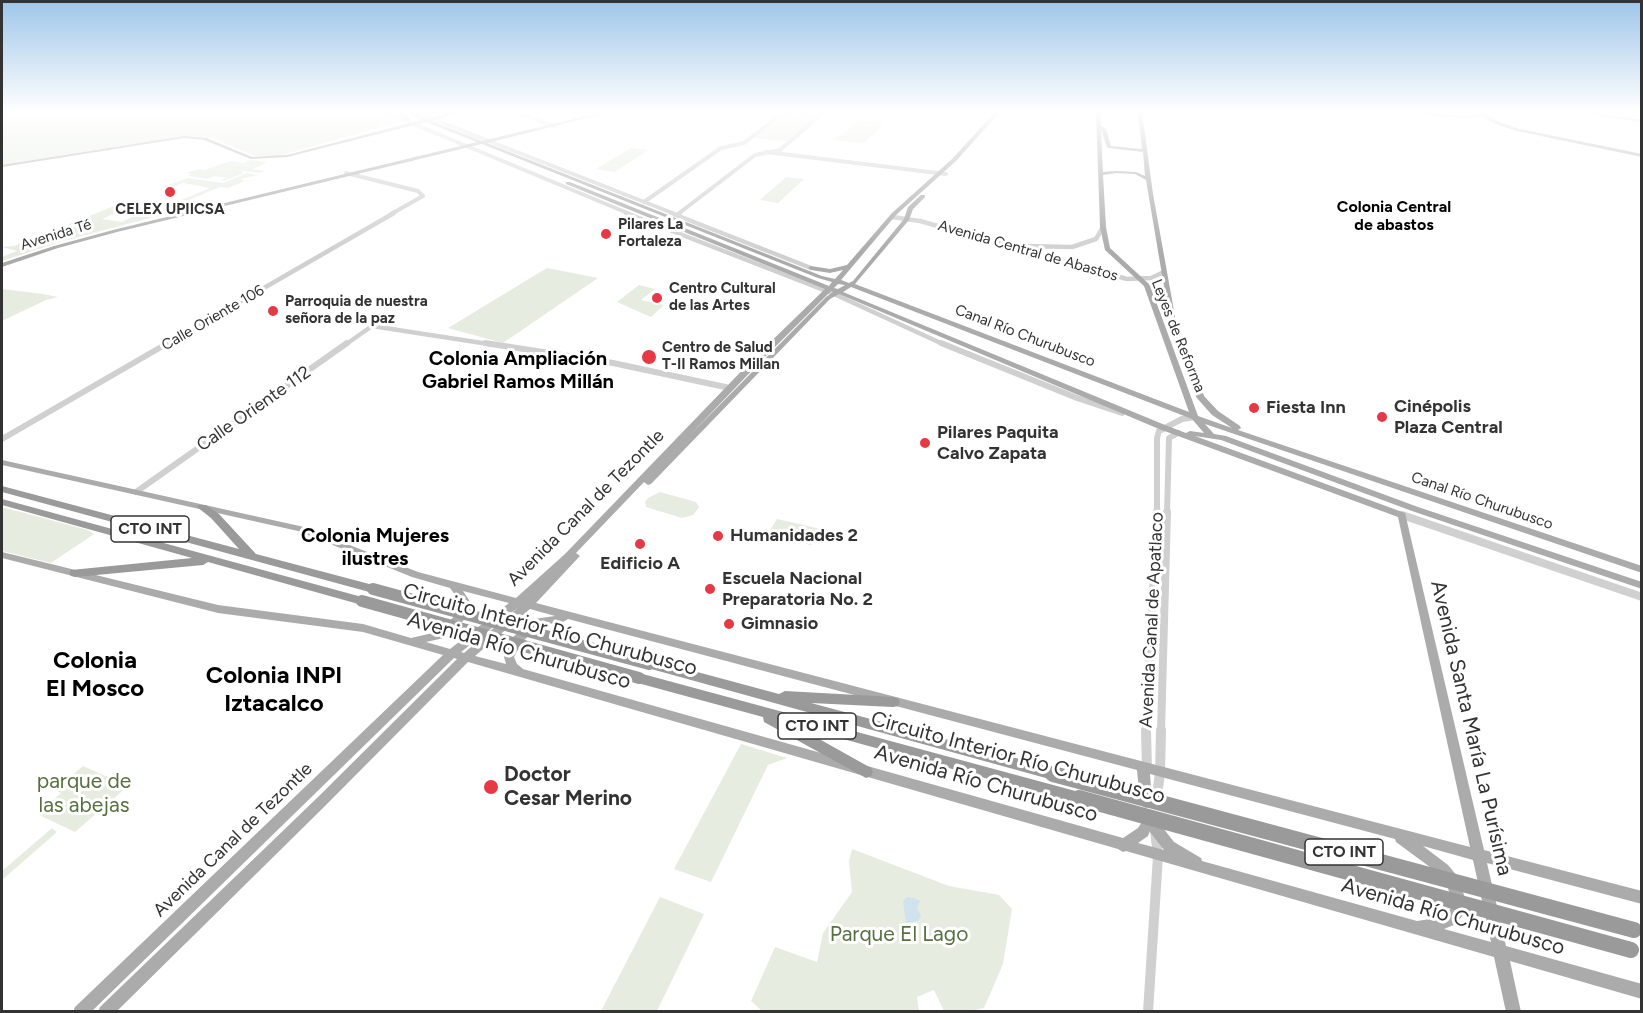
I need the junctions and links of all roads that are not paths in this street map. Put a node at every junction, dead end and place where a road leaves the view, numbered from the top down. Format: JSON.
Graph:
{"nodes":[{"id":1,"x":42,"y":159,"type":"edge"},
{"id":2,"x":408,"y":159,"type":"edge"},
{"id":3,"x":503,"y":159,"type":"edge"},
{"id":4,"x":506,"y":159,"type":"edge"},
{"id":5,"x":530,"y":159,"type":"edge"},
{"id":6,"x":533,"y":159,"type":"edge"},
{"id":7,"x":704,"y":159,"type":"edge"},
{"id":8,"x":749,"y":159,"type":"edge"},
{"id":9,"x":832,"y":159,"type":"edge"},
{"id":10,"x":835,"y":159,"type":"edge"},
{"id":11,"x":956,"y":159,"type":"edge"},
{"id":12,"x":958,"y":159,"type":"edge"},
{"id":13,"x":1100,"y":159,"type":"edge"},
{"id":14,"x":1146,"y":159,"type":"edge"},
{"id":15,"x":857,"y":162,"type":"junction"},
{"id":16,"x":2,"y":166,"type":"edge"},
{"id":17,"x":945,"y":172,"type":"junction"},
{"id":18,"x":348,"y":173,"type":"junction"},
{"id":19,"x":1101,"y":174,"type":"junction"},
{"id":20,"x":1148,"y":179,"type":"junction"},
{"id":21,"x":644,"y":202,"type":"junction"},
{"id":22,"x":677,"y":215,"type":"junction"},
{"id":23,"x":893,"y":216,"type":"junction"},
{"id":24,"x":908,"y":217,"type":"junction"},
{"id":25,"x":1103,"y":227,"type":"junction"},
{"id":26,"x":717,"y":247,"type":"junction"},
{"id":27,"x":730,"y":248,"type":"junction"},
{"id":28,"x":2,"y":264,"type":"edge"},
{"id":29,"x":848,"y":267,"type":"junction"},
{"id":30,"x":811,"y":268,"type":"junction"},
{"id":31,"x":1164,"y":272,"type":"junction"},
{"id":32,"x":820,"y":277,"type":"junction"},
{"id":33,"x":1141,"y":279,"type":"junction"},
{"id":34,"x":837,"y":281,"type":"junction"},
{"id":35,"x":851,"y":285,"type":"junction"},
{"id":36,"x":832,"y":291,"type":"junction"},
{"id":37,"x":730,"y":388,"type":"junction"},
{"id":38,"x":1195,"y":417,"type":"junction"},
{"id":39,"x":1164,"y":428,"type":"junction"},
{"id":40,"x":1178,"y":433,"type":"junction"},
{"id":41,"x":1210,"y":435,"type":"junction"},
{"id":42,"x":2,"y":439,"type":"edge"},
{"id":43,"x":1255,"y":439,"type":"junction"},
{"id":44,"x":1225,"y":450,"type":"junction"},
{"id":45,"x":2,"y":462,"type":"edge"},
{"id":46,"x":1157,"y":476,"type":"junction"},
{"id":47,"x":1364,"y":476,"type":"junction"},
{"id":48,"x":1169,"y":478,"type":"junction"},
{"id":49,"x":1343,"y":483,"type":"junction"},
{"id":50,"x":2,"y":489,"type":"edge"},
{"id":51,"x":136,"y":492,"type":"junction"},
{"id":52,"x":2,"y":502,"type":"edge"},
{"id":53,"x":202,"y":507,"type":"junction"},
{"id":54,"x":1415,"y":509,"type":"junction"},
{"id":55,"x":1462,"y":510,"type":"junction"},
{"id":56,"x":1402,"y":515,"type":"junction"},
{"id":57,"x":2,"y":555,"type":"edge"},
{"id":58,"x":254,"y":557,"type":"junction"},
{"id":59,"x":217,"y":561,"type":"junction"},
{"id":60,"x":1641,"y":570,"type":"edge"},
{"id":61,"x":75,"y":573,"type":"junction"},
{"id":62,"x":453,"y":585,"type":"junction"},
{"id":63,"x":1641,"y":586,"type":"edge"},
{"id":64,"x":1641,"y":597,"type":"edge"},
{"id":65,"x":522,"y":604,"type":"junction"},
{"id":66,"x":572,"y":617,"type":"junction"},
{"id":67,"x":407,"y":640,"type":"junction"},
{"id":68,"x":452,"y":654,"type":"junction"},
{"id":69,"x":465,"y":658,"type":"junction"},
{"id":70,"x":521,"y":674,"type":"junction"},
{"id":71,"x":759,"y":693,"type":"junction"},
{"id":72,"x":893,"y":702,"type":"junction"},
{"id":73,"x":753,"y":709,"type":"junction"},
{"id":74,"x":1150,"y":770,"type":"junction"},
{"id":75,"x":866,"y":772,"type":"junction"},
{"id":76,"x":1155,"y":821,"type":"junction"},
{"id":77,"x":1394,"y":834,"type":"junction"},
{"id":78,"x":1123,"y":846,"type":"junction"},
{"id":79,"x":1478,"y":855,"type":"junction"},
{"id":80,"x":1158,"y":856,"type":"junction"},
{"id":81,"x":1213,"y":871,"type":"junction"},
{"id":82,"x":1641,"y":898,"type":"edge"},
{"id":83,"x":1412,"y":927,"type":"junction"},
{"id":84,"x":1638,"y":931,"type":"edge"},
{"id":85,"x":1636,"y":951,"type":"edge"},
{"id":86,"x":1499,"y":952,"type":"junction"},
{"id":87,"x":1641,"y":992,"type":"edge"},
{"id":88,"x":80,"y":1011,"type":"edge"},
{"id":89,"x":105,"y":1011,"type":"edge"},
{"id":90,"x":1148,"y":1011,"type":"edge"},
{"id":91,"x":1514,"y":1011,"type":"edge"}],
"edges":[{"from":1,"to":16,"type":"main road"},
{"from":2,"to":18,"type":"main road","name":"Avenida Té"},
{"from":3,"to":26,"type":"street","name":"Canal Río Churubusco"},
{"from":4,"to":27,"type":"main road","name":"Canal Río Churubusco"},
{"from":5,"to":32,"type":"main road","name":"Canal Río Churubusco"},
{"from":6,"to":21,"type":"street","name":"Canal Río Churubusco"},
{"from":7,"to":21,"type":"street"},
{"from":8,"to":22,"type":"street"},
{"from":9,"to":15,"type":"street"},
{"from":10,"to":15,"type":"street"},
{"from":11,"to":17,"type":"main road","name":"Avenida Canal de Tezontle"},
{"from":12,"to":17,"type":"main road","name":"Avenida Canal de Tezontle"},
{"from":13,"to":19,"type":"main road","name":"Leyes de Reforma"},
{"from":14,"to":20,"type":"main road"},
{"from":15,"to":17,"type":"street"},
{"from":17,"to":23,"type":"main road","name":"Avenida Canal de Tezontle"},
{"from":17,"to":24,"type":"main road","name":"Avenida Canal de Tezontle"},
{"from":18,"to":28,"type":"main road","name":"Avenida Té"},
{"from":18,"to":42,"type":"street","name":"Calle Oriente 106"},
{"from":19,"to":20,"type":"main road"},
{"from":19,"to":25,"type":"main road","name":"Leyes de Reforma"},
{"from":20,"to":31,"type":"main road"},
{"from":21,"to":22,"type":"street","name":"Canal Río Churubusco"},
{"from":22,"to":30,"type":"street","name":"Canal Río Churubusco"},
{"from":23,"to":24,"type":"street","name":"Avenida Central de Abastos"},
{"from":23,"to":29,"type":"main road","name":"Avenida Canal de Tezontle"},
{"from":24,"to":25,"type":"street","name":"Avenida Central de Abastos"},
{"from":24,"to":33,"type":"street","name":"Avenida Central de Abastos"},
{"from":24,"to":35,"type":"main road","name":"Avenida Canal de Tezontle"},
{"from":25,"to":33,"type":"main road","name":"Leyes de Reforma"},
{"from":26,"to":27,"type":"main road"},
{"from":26,"to":36,"type":"street","name":"Canal Río Churubusco"},
{"from":27,"to":36,"type":"main road","name":"Canal Río Churubusco"},
{"from":29,"to":30,"type":"main road"},
{"from":29,"to":34,"type":"main road","name":"Avenida Canal de Tezontle"},
{"from":30,"to":32,"type":"main road"},
{"from":31,"to":33,"type":"street","name":"Avenida Central de Abastos"},
{"from":31,"to":43,"type":"main road"},
{"from":32,"to":34,"type":"main road","name":"Canal Río Churubusco"},
{"from":33,"to":38,"type":"main road","name":"Leyes de Reforma"},
{"from":34,"to":35,"type":"main road","name":"Canal Río Churubusco"},
{"from":34,"to":36,"type":"main road","name":"Avenida Canal de Tezontle"},
{"from":35,"to":36,"type":"main road","name":"Avenida Canal de Tezontle"},
{"from":35,"to":38,"type":"main road","name":"Canal Río Churubusco"},
{"from":36,"to":37,"type":"main road","name":"Avenida Canal de Tezontle"},
{"from":36,"to":39,"type":"main road","name":"Canal Río Churubusco"},
{"from":36,"to":65,"type":"main road","name":"Avenida Canal de Tezontle"},
{"from":37,"to":51,"type":"street","name":"Calle Oriente 112"},
{"from":37,"to":65,"type":"main road","name":"Avenida Canal de Tezontle"},
{"from":38,"to":39,"type":"street"},
{"from":38,"to":41,"type":"main road","name":"Leyes de Reforma"},
{"from":38,"to":43,"type":"main road","name":"Canal Río Churubusco"},
{"from":39,"to":40,"type":"main road","name":"Canal Río Churubusco"},
{"from":39,"to":46,"type":"street","name":"Avenida Canal de Apatlaco"},
{"from":40,"to":41,"type":"main road","name":"Canal Río Churubusco"},
{"from":40,"to":44,"type":"main road","name":"Canal Río Churubusco"},
{"from":40,"to":48,"type":"street","name":"Avenida Canal de Apatlaco"},
{"from":41,"to":44,"type":"main road","name":"Leyes de Reforma"},
{"from":41,"to":49,"type":"main road","name":"Canal Río Churubusco"},
{"from":43,"to":47,"type":"main road","name":"Canal Río Churubusco"},
{"from":44,"to":56,"type":"main road","name":"Canal Río Churubusco"},
{"from":45,"to":51,"type":"main road","number":"CTO INT"},
{"from":46,"to":48,"type":"street"},
{"from":46,"to":74,"type":"street","name":"Avenida Canal de Apatlaco"},
{"from":47,"to":49,"type":"main road"},
{"from":47,"to":55,"type":"main road","name":"Canal Río Churubusco"},
{"from":48,"to":74,"type":"street","name":"Avenida Canal de Apatlaco"},
{"from":49,"to":54,"type":"main road","name":"Canal Río Churubusco"},
{"from":50,"to":58,"type":"highway","name":"Circuito Interior Río Churubusco","number":"CTO INT"},
{"from":51,"to":53,"type":"main road","number":"CTO INT"},
{"from":52,"to":59,"type":"highway","name":"Circuito Interior Río Churubusco","number":"CTO INT"},
{"from":53,"to":58,"type":"highway"},
{"from":53,"to":62,"type":"main road","number":"CTO INT"},
{"from":54,"to":55,"type":"main road"},
{"from":54,"to":56,"type":"main road"},
{"from":54,"to":63,"type":"main road","name":"Canal Río Churubusco"},
{"from":55,"to":60,"type":"main road","name":"Canal Río Churubusco"},
{"from":56,"to":64,"type":"street","name":"Canal Río Churubusco"},
{"from":56,"to":79,"type":"main road","name":"Avenida Santa María La Purísima"},
{"from":57,"to":61,"type":"main road","name":"Avenida Río Churubusco","number":"CTO INT"},
{"from":58,"to":71,"type":"highway","name":"Circuito Interior Río Churubusco","number":"CTO INT","bridge":true},
{"from":59,"to":61,"type":"highway"},
{"from":59,"to":73,"type":"highway","name":"Circuito Interior Río Churubusco","number":"CTO INT","bridge":true},
{"from":61,"to":67,"type":"main road","name":"Avenida Río Churubusco","number":"CTO INT"},
{"from":62,"to":65,"type":"main road","number":"CTO INT"},
{"from":62,"to":67,"type":"main road"},
{"from":65,"to":66,"type":"main road","number":"CTO INT"},
{"from":65,"to":68,"type":"main road","name":"Avenida Canal de Tezontle"},
{"from":65,"to":69,"type":"main road","name":"Avenida Canal de Tezontle"},
{"from":66,"to":70,"type":"main road"},
{"from":66,"to":72,"type":"main road","number":"CTO INT"},
{"from":67,"to":68,"type":"main road","name":"Avenida Río Churubusco","number":"CTO INT"},
{"from":68,"to":69,"type":"main road","name":"Avenida Río Churubusco","number":"CTO INT"},
{"from":68,"to":88,"type":"main road","name":"Avenida Canal de Tezontle"},
{"from":69,"to":70,"type":"main road","name":"Avenida Río Churubusco","number":"CTO INT"},
{"from":69,"to":89,"type":"main road","name":"Avenida Canal de Tezontle"},
{"from":70,"to":75,"type":"main road","name":"Avenida Río Churubusco","number":"CTO INT"},
{"from":71,"to":72,"type":"highway"},
{"from":71,"to":84,"type":"highway","name":"Circuito Interior Río Churubusco","number":"CTO INT","bridge":true},
{"from":72,"to":74,"type":"main road","number":"CTO INT"},
{"from":73,"to":75,"type":"highway"},
{"from":73,"to":85,"type":"highway","name":"Circuito Interior Río Churubusco","number":"CTO INT","bridge":true},
{"from":74,"to":76,"type":"street","name":"Avenida Canal de Apatlaco"},
{"from":74,"to":77,"type":"main road","number":"CTO INT"},
{"from":74,"to":78,"type":"main road"},
{"from":75,"to":78,"type":"main road","name":"Avenida Río Churubusco","number":"CTO INT"},
{"from":76,"to":80,"type":"street","name":"Avenida Canal de Apatlaco"},
{"from":76,"to":81,"type":"main road"},
{"from":77,"to":79,"type":"main road","number":"CTO INT"},
{"from":77,"to":83,"type":"main road"},
{"from":78,"to":80,"type":"main road","name":"Avenida Río Churubusco","number":"CTO INT"},
{"from":79,"to":82,"type":"main road","number":"CTO INT"},
{"from":79,"to":86,"type":"main road","name":"Avenida Santa María La Purísima"},
{"from":80,"to":81,"type":"main road","name":"Avenida Río Churubusco","number":"CTO INT"},
{"from":80,"to":90,"type":"street","name":"Avenida Canal de Apatlaco"},
{"from":81,"to":83,"type":"main road","name":"Avenida Río Churubusco","number":"CTO INT"},
{"from":83,"to":86,"type":"main road","name":"Avenida Río Churubusco","number":"CTO INT"},
{"from":86,"to":87,"type":"main road","name":"Avenida Río Churubusco","number":"CTO INT"},
{"from":86,"to":91,"type":"main road","name":"Avenida Santa María La Purísima"}]}
